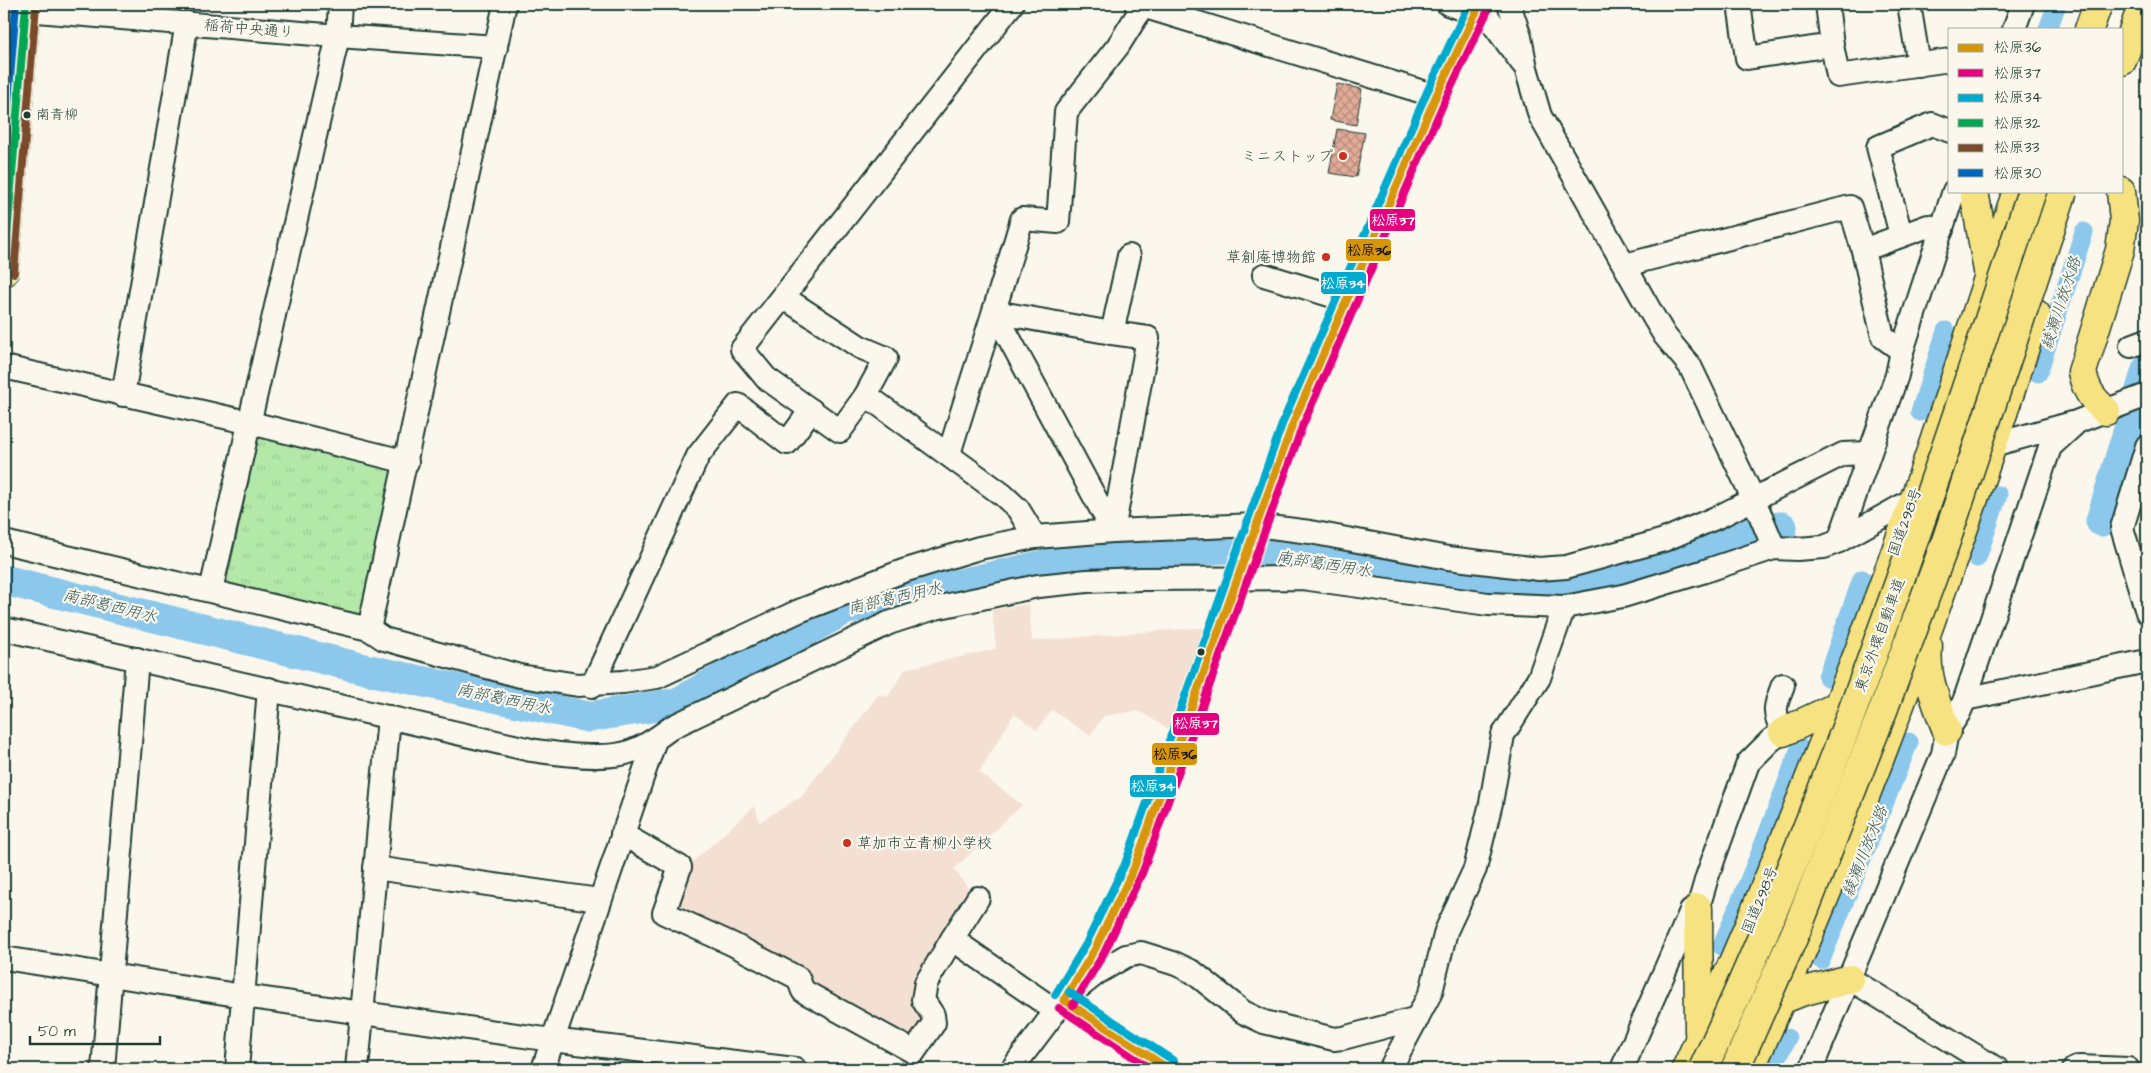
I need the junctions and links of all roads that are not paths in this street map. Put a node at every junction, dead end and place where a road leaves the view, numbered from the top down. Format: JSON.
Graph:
{"nodes":[{"id":1,"x":340,"y":4,"type":"edge"},
{"id":2,"x":505,"y":4,"type":"edge"},
{"id":3,"x":1012,"y":4,"type":"edge"},
{"id":4,"x":1448,"y":4,"type":"edge"},
{"id":5,"x":1509,"y":4,"type":"edge"},
{"id":6,"x":1739,"y":4,"type":"edge"},
{"id":7,"x":1827,"y":4,"type":"edge"},
{"id":8,"x":1909,"y":4,"type":"edge"},
{"id":9,"x":2023,"y":4,"type":"edge"},
{"id":10,"x":2082,"y":4,"type":"edge"},
{"id":11,"x":2098,"y":4,"type":"edge"},
{"id":12,"x":2129,"y":4,"type":"edge"},
{"id":13,"x":2143,"y":4,"type":"edge"},
{"id":14,"x":1139,"y":5,"type":"edge"},
{"id":15,"x":18,"y":6,"type":"edge"},
{"id":16,"x":1478,"y":8,"type":"edge"},
{"id":17,"x":186,"y":24,"type":"junction"},
{"id":18,"x":2014,"y":28,"type":"edge"},
{"id":19,"x":2073,"y":28,"type":"edge"},
{"id":20,"x":2089,"y":28,"type":"edge"},
{"id":21,"x":2120,"y":28,"type":"edge"},
{"id":22,"x":338,"y":36,"type":"junction"},
{"id":23,"x":1832,"y":45,"type":"junction"},
{"id":24,"x":496,"y":47,"type":"junction"},
{"id":25,"x":2124,"y":56,"type":"edge"},
{"id":26,"x":1948,"y":60,"type":"edge"},
{"id":27,"x":1919,"y":65,"type":"junction"},
{"id":28,"x":1526,"y":68,"type":"junction"},
{"id":29,"x":1436,"y":96,"type":"junction"},
{"id":30,"x":1948,"y":130,"type":"edge"},
{"id":31,"x":1954,"y":192,"type":"edge"},
{"id":32,"x":1974,"y":192,"type":"edge"},
{"id":33,"x":2017,"y":192,"type":"edge"},
{"id":34,"x":2032,"y":192,"type":"edge"},
{"id":35,"x":2063,"y":192,"type":"edge"},
{"id":36,"x":2078,"y":192,"type":"edge"},
{"id":37,"x":2121,"y":192,"type":"edge"},
{"id":38,"x":1942,"y":230,"type":"junction"},
{"id":39,"x":1901,"y":235,"type":"junction"},
{"id":40,"x":1863,"y":250,"type":"junction"},
{"id":41,"x":1129,"y":256,"type":"dead end"},
{"id":42,"x":1625,"y":265,"type":"junction"},
{"id":43,"x":4,"y":272,"type":"edge"},
{"id":44,"x":1264,"y":275,"type":"dead end"},
{"id":45,"x":1988,"y":275,"type":"junction"},
{"id":46,"x":783,"y":297,"type":"junction"},
{"id":47,"x":1346,"y":300,"type":"junction"},
{"id":48,"x":995,"y":312,"type":"junction"},
{"id":49,"x":1112,"y":333,"type":"junction"},
{"id":50,"x":1902,"y":351,"type":"junction"},
{"id":51,"x":4,"y":367,"type":"edge"},
{"id":52,"x":123,"y":395,"type":"junction"},
{"id":53,"x":866,"y":395,"type":"junction"},
{"id":54,"x":2147,"y":395,"type":"edge"},
{"id":55,"x":2111,"y":409,"type":"junction"},
{"id":56,"x":811,"y":410,"type":"junction"},
{"id":57,"x":2076,"y":422,"type":"junction"},
{"id":58,"x":251,"y":423,"type":"junction"},
{"id":59,"x":1993,"y":444,"type":"junction"},
{"id":60,"x":2147,"y":446,"type":"edge"},
{"id":61,"x":1869,"y":453,"type":"junction"},
{"id":62,"x":949,"y":454,"type":"junction"},
{"id":63,"x":407,"y":462,"type":"junction"},
{"id":64,"x":1914,"y":499,"type":"junction"},
{"id":65,"x":1754,"y":500,"type":"junction"},
{"id":66,"x":1254,"y":529,"type":"junction"},
{"id":67,"x":1113,"y":530,"type":"junction"},
{"id":68,"x":1035,"y":537,"type":"junction"},
{"id":69,"x":4,"y":542,"type":"edge"},
{"id":70,"x":1839,"y":542,"type":"junction"},
{"id":71,"x":1774,"y":548,"type":"junction"},
{"id":72,"x":1238,"y":574,"type":"junction"},
{"id":73,"x":211,"y":590,"type":"junction"},
{"id":74,"x":1564,"y":606,"type":"junction"},
{"id":75,"x":2147,"y":612,"type":"edge"},
{"id":76,"x":1930,"y":627,"type":"junction"},
{"id":77,"x":4,"y":629,"type":"edge"},
{"id":78,"x":369,"y":629,"type":"junction"},
{"id":79,"x":137,"y":659,"type":"junction"},
{"id":80,"x":2147,"y":661,"type":"edge"},
{"id":81,"x":1783,"y":685,"type":"dead end"},
{"id":82,"x":592,"y":686,"type":"junction"},
{"id":83,"x":269,"y":689,"type":"junction"},
{"id":84,"x":1965,"y":699,"type":"junction"},
{"id":85,"x":1838,"y":706,"type":"junction"},
{"id":86,"x":389,"y":717,"type":"junction"},
{"id":87,"x":1947,"y":731,"type":"junction"},
{"id":88,"x":1783,"y":732,"type":"junction"},
{"id":89,"x":655,"y":740,"type":"junction"},
{"id":90,"x":622,"y":834,"type":"junction"},
{"id":91,"x":375,"y":868,"type":"junction"},
{"id":92,"x":978,"y":898,"type":"dead end"},
{"id":93,"x":599,"y":900,"type":"junction"},
{"id":94,"x":1698,"y":908,"type":"junction"},
{"id":95,"x":952,"y":939,"type":"junction"},
{"id":96,"x":4,"y":958,"type":"edge"},
{"id":97,"x":111,"y":974,"type":"junction"},
{"id":98,"x":1850,"y":979,"type":"junction"},
{"id":99,"x":243,"y":996,"type":"junction"},
{"id":100,"x":1781,"y":1000,"type":"junction"},
{"id":101,"x":1060,"y":1006,"type":"junction"},
{"id":102,"x":362,"y":1013,"type":"junction"},
{"id":103,"x":1418,"y":1018,"type":"junction"},
{"id":104,"x":552,"y":1040,"type":"junction"},
{"id":105,"x":1699,"y":1041,"type":"junction"},
{"id":106,"x":103,"y":1069,"type":"edge"},
{"id":107,"x":237,"y":1069,"type":"edge"},
{"id":108,"x":357,"y":1069,"type":"edge"},
{"id":109,"x":542,"y":1069,"type":"edge"},
{"id":110,"x":795,"y":1069,"type":"edge"},
{"id":111,"x":1012,"y":1069,"type":"edge"},
{"id":112,"x":1169,"y":1069,"type":"edge"},
{"id":113,"x":1390,"y":1069,"type":"edge"},
{"id":114,"x":1622,"y":1069,"type":"edge"},
{"id":115,"x":1686,"y":1069,"type":"edge"},
{"id":116,"x":1703,"y":1069,"type":"edge"},
{"id":117,"x":1735,"y":1069,"type":"edge"},
{"id":118,"x":1750,"y":1069,"type":"edge"},
{"id":119,"x":1811,"y":1069,"type":"edge"},
{"id":120,"x":1997,"y":1069,"type":"edge"},
{"id":121,"x":2074,"y":1069,"type":"edge"},
{"id":122,"x":2128,"y":1069,"type":"edge"}],
"edges":[{"from":1,"to":22,"type":"street"},
{"from":2,"to":24,"type":"street"},
{"from":3,"to":46,"type":"street"},
{"from":4,"to":16,"type":"street"},
{"from":5,"to":28,"type":"street"},
{"from":6,"to":23,"type":"street"},
{"from":7,"to":23,"type":"street"},
{"from":8,"to":27,"type":"street"},
{"from":9,"to":18,"type":"street"},
{"from":10,"to":19,"type":"main road"},
{"from":11,"to":20,"type":"main road"},
{"from":12,"to":21,"type":"main road"},
{"from":13,"to":25,"type":"main road"},
{"from":14,"to":29,"type":"street"},
{"from":14,"to":48,"type":"street"},
{"from":15,"to":17,"type":"street","name":"稲荷中央通り"},
{"from":15,"to":43,"type":"main road"},
{"from":16,"to":28,"type":"street"},
{"from":16,"to":29,"type":"street"},
{"from":17,"to":22,"type":"street","name":"稲荷中央通り"},
{"from":17,"to":52,"type":"street"},
{"from":22,"to":24,"type":"street","name":"稲荷中央通り"},
{"from":22,"to":58,"type":"street"},
{"from":23,"to":27,"type":"street"},
{"from":24,"to":63,"type":"street"},
{"from":26,"to":27,"type":"street"},
{"from":28,"to":42,"type":"street"},
{"from":29,"to":47,"type":"street"},
{"from":30,"to":39,"type":"street"},
{"from":31,"to":38,"type":"street"},
{"from":32,"to":45,"type":"main road"},
{"from":33,"to":45,"type":"main road","name":"国道298号"},
{"from":34,"to":116,"type":"main road","name":"東京外環自動車道","bridge":true},
{"from":35,"to":117,"type":"main road","name":"東京外環自動車道","bridge":true},
{"from":36,"to":59,"type":"main road"},
{"from":37,"to":55,"type":"main road"},
{"from":38,"to":39,"type":"street"},
{"from":38,"to":50,"type":"street"},
{"from":39,"to":40,"type":"street"},
{"from":40,"to":42,"type":"street"},
{"from":40,"to":50,"type":"street"},
{"from":41,"to":49,"type":"street"},
{"from":42,"to":65,"type":"street"},
{"from":44,"to":47,"type":"street"},
{"from":45,"to":64,"type":"main road","name":"国道298号"},
{"from":46,"to":53,"type":"street"},
{"from":46,"to":56,"type":"street"},
{"from":47,"to":66,"type":"street"},
{"from":48,"to":49,"type":"street"},
{"from":48,"to":62,"type":"street"},
{"from":48,"to":67,"type":"street"},
{"from":49,"to":67,"type":"street"},
{"from":50,"to":61,"type":"street"},
{"from":51,"to":52,"type":"street"},
{"from":52,"to":58,"type":"street"},
{"from":53,"to":56,"type":"street"},
{"from":53,"to":62,"type":"street"},
{"from":54,"to":55,"type":"street"},
{"from":55,"to":57,"type":"street"},
{"from":56,"to":82,"type":"street"},
{"from":57,"to":59,"type":"street"},
{"from":57,"to":84,"type":"street"},
{"from":58,"to":63,"type":"street"},
{"from":58,"to":73,"type":"street"},
{"from":59,"to":64,"type":"street"},
{"from":59,"to":76,"type":"main road"},
{"from":60,"to":75,"type":"street"},
{"from":61,"to":65,"type":"street"},
{"from":61,"to":70,"type":"street"},
{"from":62,"to":68,"type":"street"},
{"from":63,"to":78,"type":"street"},
{"from":64,"to":70,"type":"street"},
{"from":64,"to":85,"type":"main road","name":"国道298号"},
{"from":65,"to":66,"type":"street"},
{"from":65,"to":71,"type":"street"},
{"from":66,"to":67,"type":"street"},
{"from":66,"to":72,"type":"street"},
{"from":67,"to":68,"type":"street"},
{"from":68,"to":82,"type":"street"},
{"from":69,"to":73,"type":"street"},
{"from":70,"to":71,"type":"street"},
{"from":71,"to":74,"type":"street"},
{"from":72,"to":74,"type":"street"},
{"from":72,"to":89,"type":"street"},
{"from":72,"to":101,"type":"street"},
{"from":73,"to":78,"type":"street"},
{"from":74,"to":103,"type":"street"},
{"from":76,"to":87,"type":"main road"},
{"from":76,"to":100,"type":"main road"},
{"from":77,"to":79,"type":"street"},
{"from":78,"to":82,"type":"street"},
{"from":79,"to":83,"type":"street"},
{"from":79,"to":97,"type":"street"},
{"from":80,"to":84,"type":"street"},
{"from":81,"to":88,"type":"street"},
{"from":83,"to":86,"type":"street"},
{"from":83,"to":99,"type":"street"},
{"from":84,"to":87,"type":"street"},
{"from":85,"to":88,"type":"main road"},
{"from":85,"to":105,"type":"main road","name":"国道298号"},
{"from":86,"to":89,"type":"street"},
{"from":86,"to":91,"type":"street"},
{"from":87,"to":98,"type":"street"},
{"from":88,"to":94,"type":"street"},
{"from":89,"to":90,"type":"street"},
{"from":90,"to":93,"type":"street"},
{"from":90,"to":95,"type":"street"},
{"from":91,"to":93,"type":"street"},
{"from":91,"to":102,"type":"street"},
{"from":92,"to":95,"type":"street"},
{"from":93,"to":104,"type":"street"},
{"from":94,"to":105,"type":"main road"},
{"from":94,"to":114,"type":"street"},
{"from":95,"to":101,"type":"street"},
{"from":96,"to":97,"type":"street"},
{"from":97,"to":99,"type":"street"},
{"from":97,"to":106,"type":"street"},
{"from":98,"to":100,"type":"main road"},
{"from":98,"to":119,"type":"street"},
{"from":98,"to":120,"type":"street"},
{"from":99,"to":102,"type":"street"},
{"from":99,"to":107,"type":"street"},
{"from":100,"to":118,"type":"main road"},
{"from":101,"to":103,"type":"street"},
{"from":101,"to":111,"type":"street"},
{"from":101,"to":112,"type":"street"},
{"from":102,"to":104,"type":"street"},
{"from":102,"to":108,"type":"street"},
{"from":103,"to":113,"type":"street"},
{"from":104,"to":109,"type":"street"},
{"from":104,"to":110,"type":"street"},
{"from":105,"to":115,"type":"main road","name":"国道298号"},
{"from":121,"to":122,"type":"street"}]}
